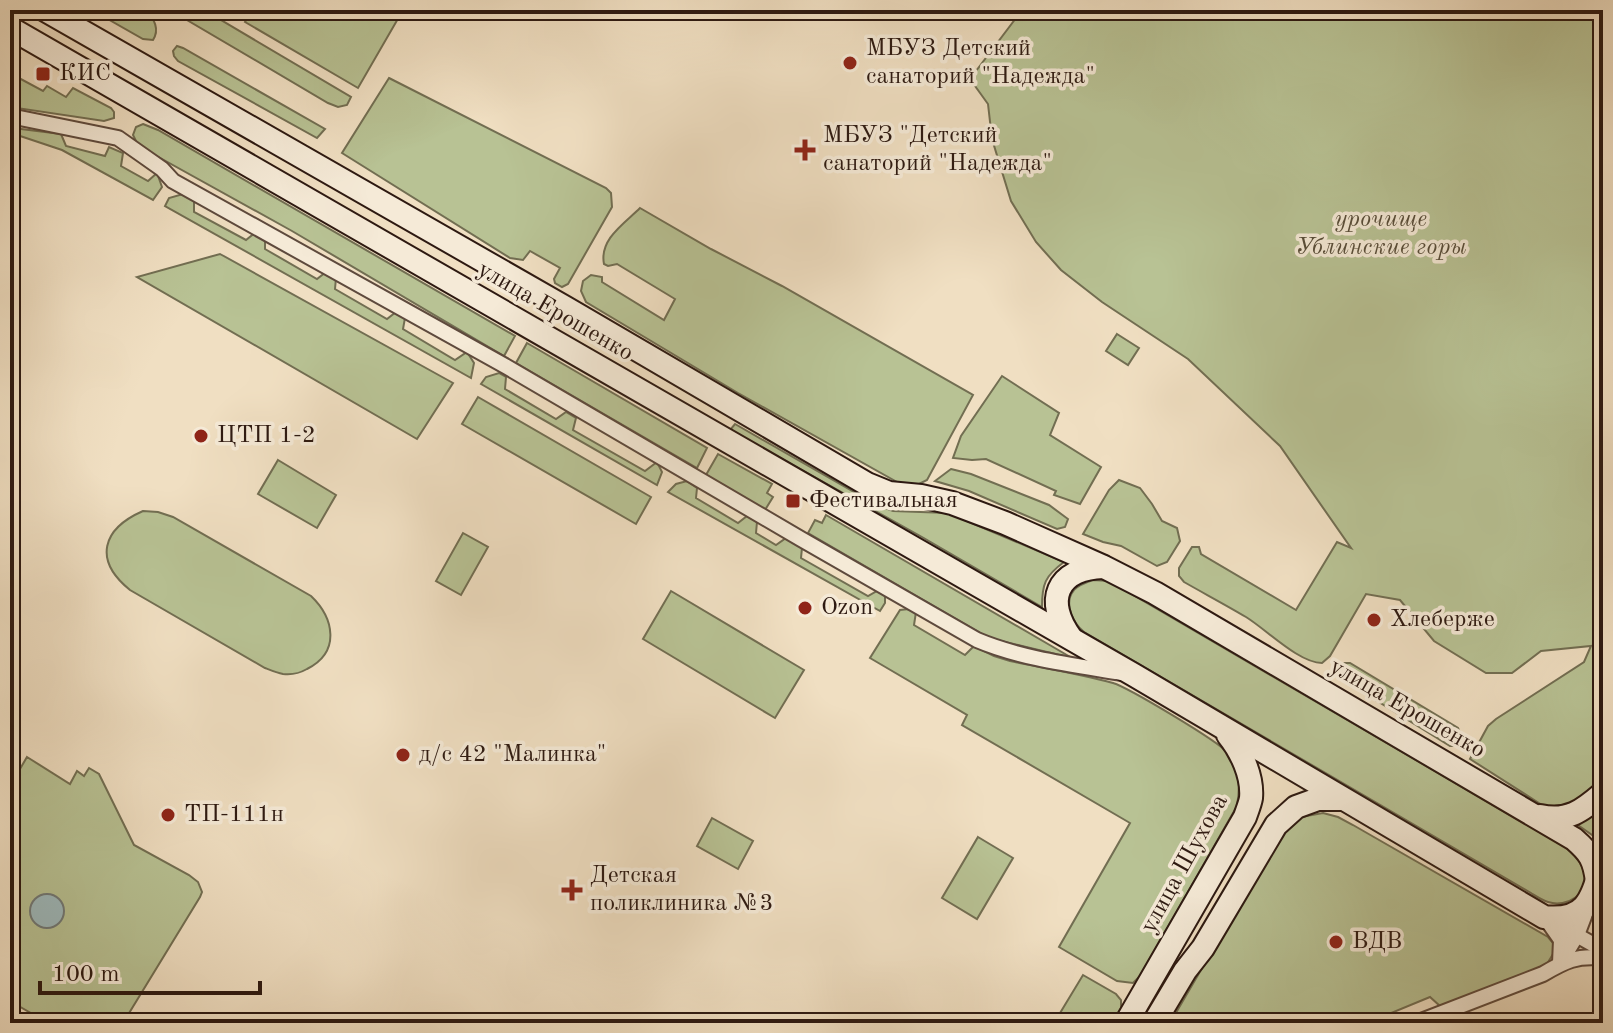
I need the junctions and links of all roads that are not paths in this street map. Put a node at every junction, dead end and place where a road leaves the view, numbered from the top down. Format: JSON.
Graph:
{"nodes":[{"id":1,"x":45,"y":10,"type":"edge"},
{"id":2,"x":10,"y":28,"type":"edge"},
{"id":3,"x":10,"y":116,"type":"edge"},
{"id":4,"x":1104,"y":567,"type":"junction"},
{"id":5,"x":1074,"y":641,"type":"junction"},
{"id":6,"x":1134,"y":675,"type":"junction"},
{"id":7,"x":1222,"y":728,"type":"junction"},
{"id":8,"x":1603,"y":793,"type":"edge"},
{"id":9,"x":1342,"y":799,"type":"junction"},
{"id":10,"x":1535,"y":815,"type":"junction"},
{"id":11,"x":1597,"y":880,"type":"edge"},
{"id":12,"x":1544,"y":917,"type":"junction"},
{"id":13,"x":1577,"y":935,"type":"junction"},
{"id":14,"x":1603,"y":950,"type":"edge"},
{"id":15,"x":1603,"y":958,"type":"edge"},
{"id":16,"x":1560,"y":963,"type":"junction"},
{"id":17,"x":1126,"y":1023,"type":"edge"},
{"id":18,"x":1154,"y":1023,"type":"edge"},
{"id":19,"x":1416,"y":1023,"type":"edge"}],
"edges":[{"from":1,"to":4,"type":"main road","name":"улица Ерошенко"},
{"from":2,"to":5,"type":"main road","name":"улица Ерошенко"},
{"from":3,"to":6,"type":"street","name":"улица Ерошенко"},
{"from":4,"to":5,"type":"main road"},
{"from":4,"to":10,"type":"main road","name":"улица Ерошенко"},
{"from":5,"to":6,"type":"main road","name":"улица Ерошенко"},
{"from":6,"to":7,"type":"main road","name":"улица Ерошенко"},
{"from":7,"to":9,"type":"main road","name":"улица Ерошенко"},
{"from":7,"to":17,"type":"main road","name":"улица Шухова"},
{"from":8,"to":10,"type":"main road"},
{"from":9,"to":12,"type":"main road","name":"улица Ерошенко"},
{"from":9,"to":18,"type":"main road"},
{"from":10,"to":11,"type":"main road","name":"улица Ерошенко"},
{"from":11,"to":12,"type":"main road"},
{"from":11,"to":13,"type":"street"},
{"from":12,"to":13,"type":"street","name":"улица Ерошенко"},
{"from":12,"to":16,"type":"street"},
{"from":13,"to":14,"type":"street","name":"улица Ерошенко"},
{"from":13,"to":16,"type":"street"},
{"from":15,"to":16,"type":"street"},
{"from":16,"to":19,"type":"street"}]}
